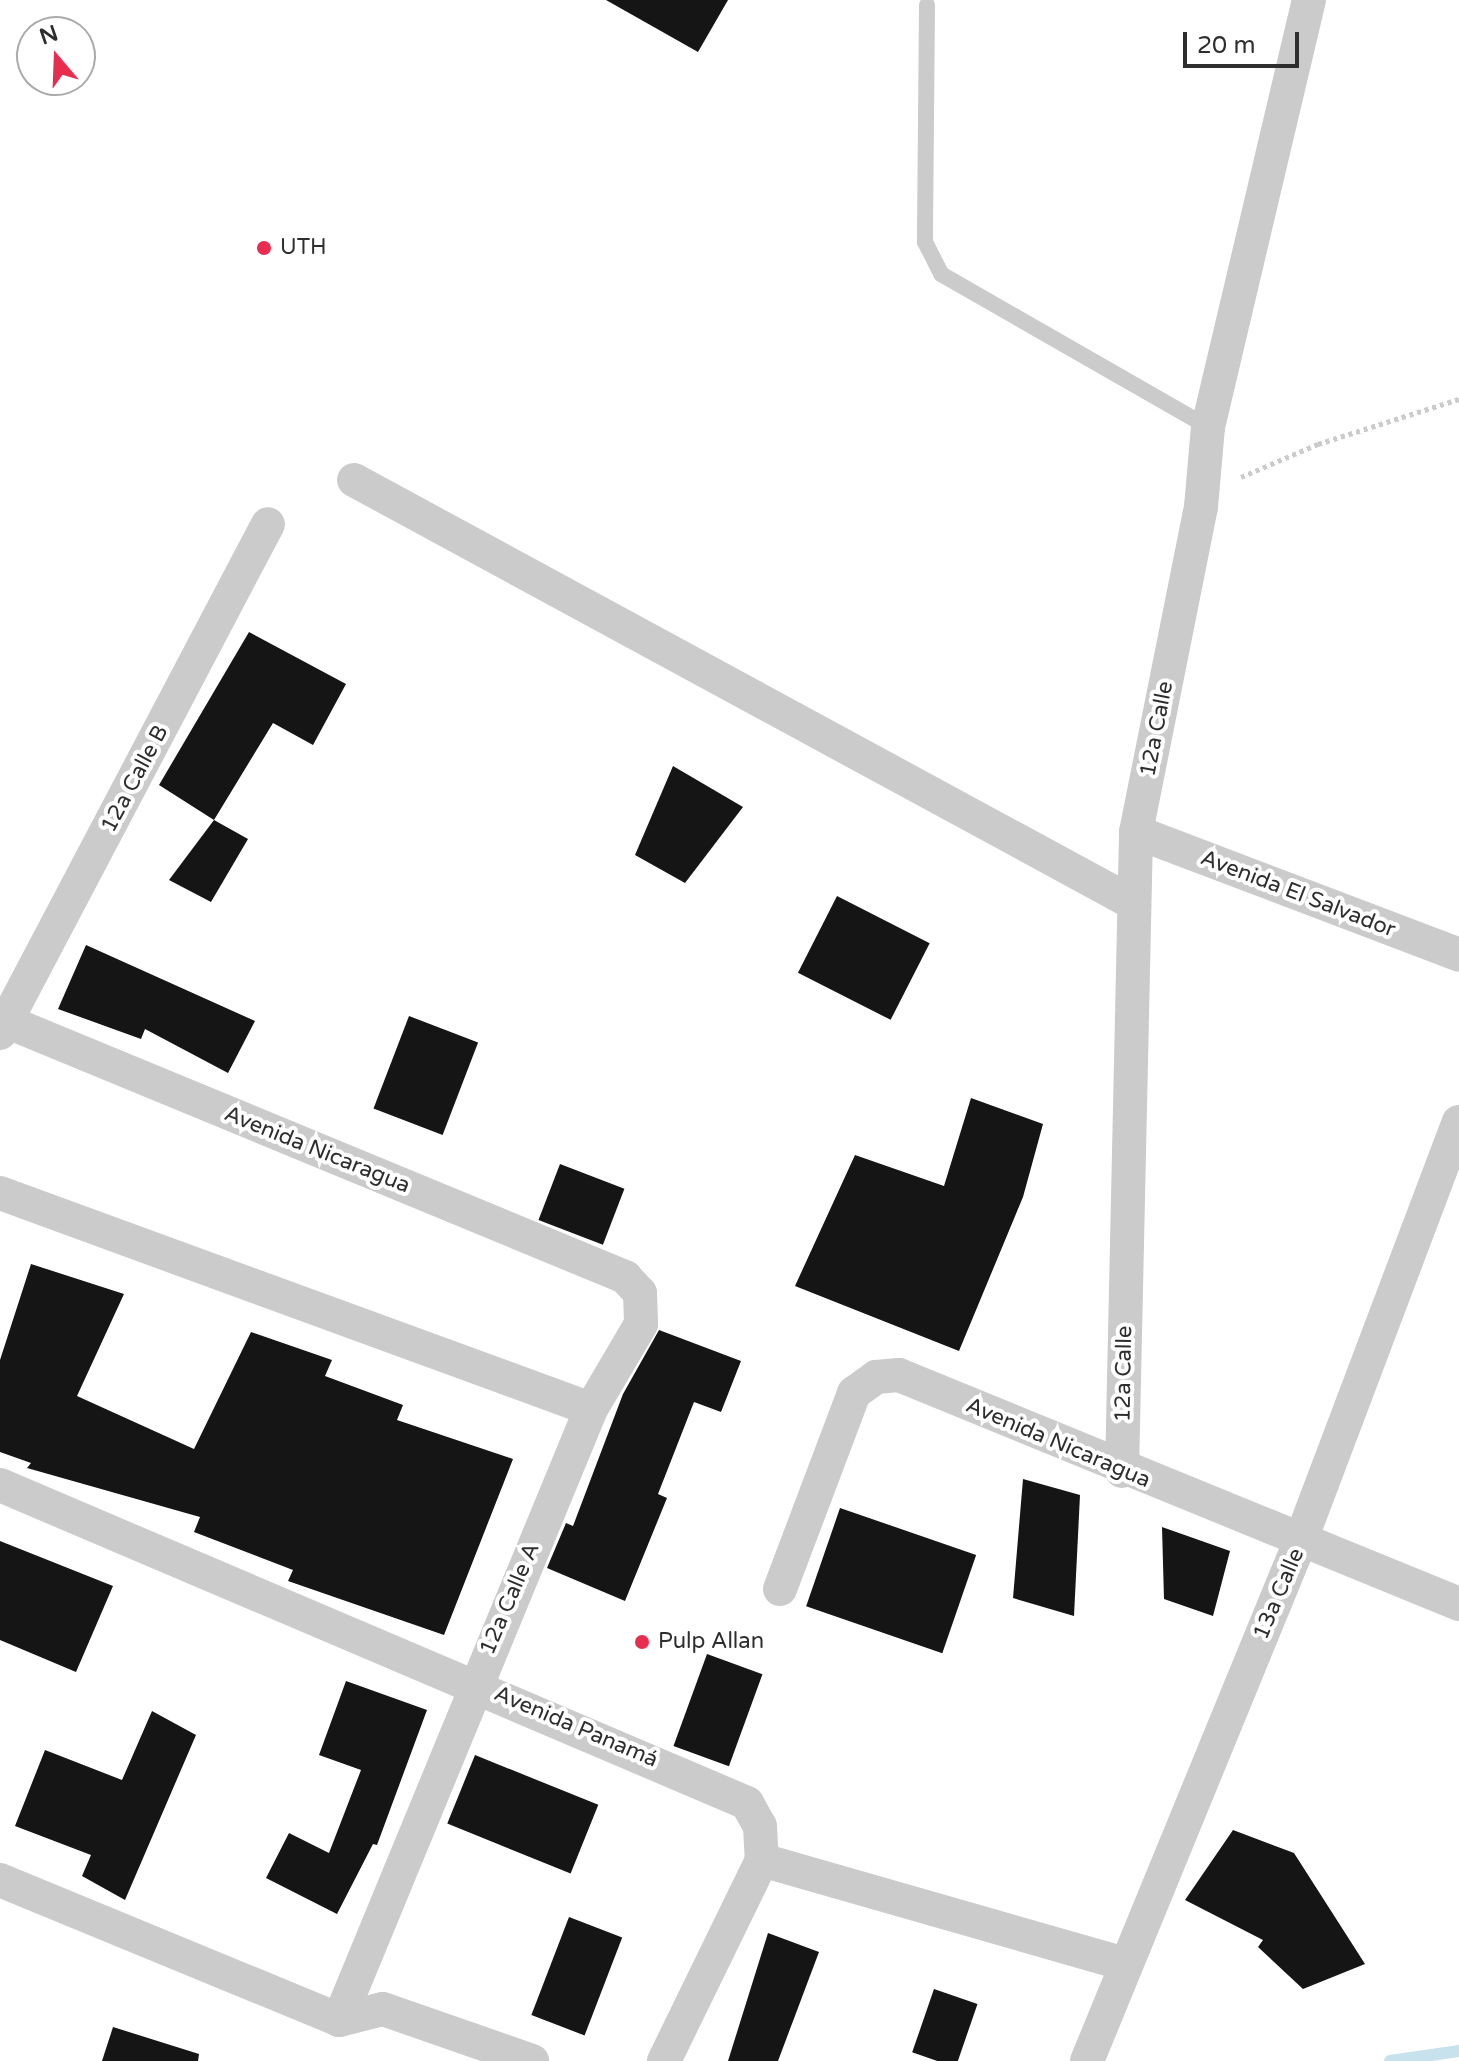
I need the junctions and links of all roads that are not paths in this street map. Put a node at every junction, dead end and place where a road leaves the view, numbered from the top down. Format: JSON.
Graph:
{"nodes":[{"id":1,"x":1309,"y":0,"type":"edge"},
{"id":2,"x":927,"y":5,"type":"dead end"},
{"id":3,"x":1208,"y":427,"type":"junction"},
{"id":4,"x":354,"y":480,"type":"dead end"},
{"id":5,"x":268,"y":524,"type":"dead end"},
{"id":6,"x":1136,"y":832,"type":"junction"},
{"id":7,"x":1133,"y":903,"type":"junction"},
{"id":8,"x":1459,"y":955,"type":"edge"},
{"id":9,"x":4,"y":1027,"type":"edge"},
{"id":10,"x":1459,"y":1122,"type":"edge"},
{"id":11,"x":0,"y":1193,"type":"edge"},
{"id":12,"x":625,"y":1277,"type":"joint"},
{"id":13,"x":591,"y":1409,"type":"junction"},
{"id":14,"x":1122,"y":1471,"type":"junction"},
{"id":15,"x":0,"y":1485,"type":"edge"},
{"id":16,"x":1300,"y":1542,"type":"junction"},
{"id":17,"x":780,"y":1589,"type":"dead end"},
{"id":18,"x":1459,"y":1604,"type":"edge"},
{"id":19,"x":474,"y":1683,"type":"junction"},
{"id":20,"x":762,"y":1860,"type":"junction"},
{"id":21,"x":0,"y":1880,"type":"edge"},
{"id":22,"x":1124,"y":1964,"type":"junction"},
{"id":23,"x":339,"y":2020,"type":"junction"},
{"id":24,"x":532,"y":2061,"type":"edge"},
{"id":25,"x":664,"y":2061,"type":"edge"},
{"id":26,"x":1087,"y":2061,"type":"edge"}],
"edges":[{"from":1,"to":3,"type":"street","name":"12a Calle"},
{"from":2,"to":3,"type":"lane"},
{"from":3,"to":6,"type":"street","name":"12a Calle"},
{"from":4,"to":7,"type":"street"},
{"from":5,"to":9,"type":"street","name":"12a Calle B"},
{"from":6,"to":7,"type":"street","name":"12a Calle"},
{"from":6,"to":8,"type":"street","name":"Avenida El Salvador"},
{"from":7,"to":14,"type":"street","name":"12a Calle"},
{"from":9,"to":12,"type":"street","name":"Avenida Nicaragua"},
{"from":10,"to":16,"type":"street","name":"13a Calle"},
{"from":11,"to":13,"type":"street"},
{"from":12,"to":13,"type":"street","name":"12a Calle A"},
{"from":13,"to":19,"type":"street","name":"12a Calle A"},
{"from":14,"to":16,"type":"street","name":"Avenida Nicaragua"},
{"from":14,"to":17,"type":"street","name":"Avenida Nicaragua"},
{"from":15,"to":19,"type":"street","name":"Avenida Panamá"},
{"from":16,"to":18,"type":"street","name":"Avenida Nicaragua"},
{"from":16,"to":22,"type":"street","name":"13a Calle"},
{"from":19,"to":20,"type":"street","name":"Avenida Panamá"},
{"from":19,"to":23,"type":"street","name":"12a Calle A"},
{"from":20,"to":22,"type":"street"},
{"from":20,"to":25,"type":"street"},
{"from":21,"to":23,"type":"street"},
{"from":22,"to":26,"type":"street","name":"13a Calle"},
{"from":23,"to":24,"type":"street"}]}
